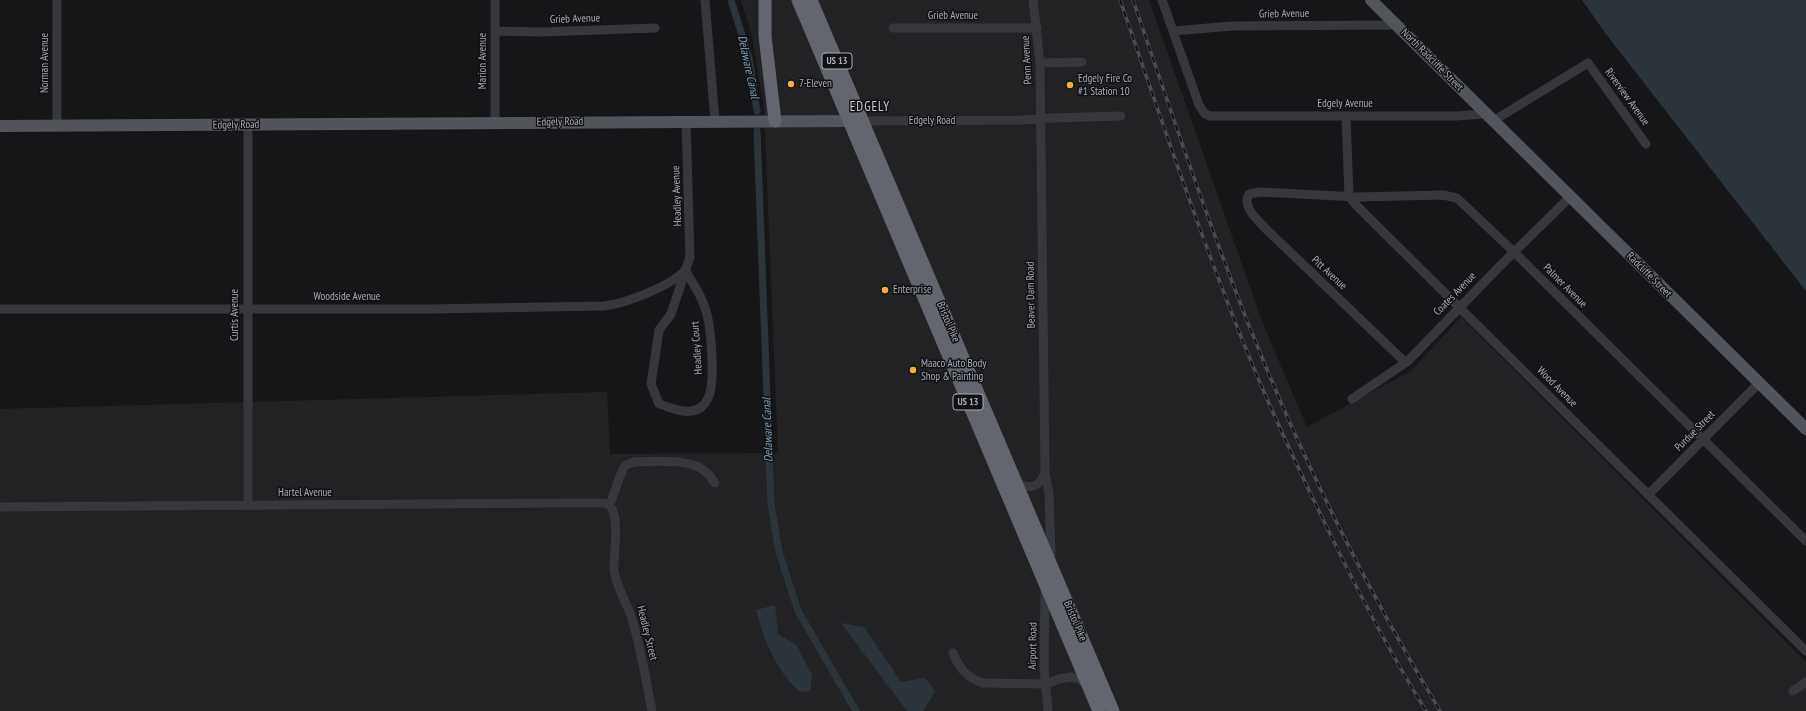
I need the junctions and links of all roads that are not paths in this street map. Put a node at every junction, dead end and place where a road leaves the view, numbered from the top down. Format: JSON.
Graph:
{"nodes":[{"id":1,"x":57,"y":0,"type":"edge"},
{"id":2,"x":495,"y":0,"type":"edge"},
{"id":3,"x":705,"y":0,"type":"edge"},
{"id":4,"x":765,"y":0,"type":"edge"},
{"id":5,"x":798,"y":0,"type":"edge"},
{"id":6,"x":812,"y":0,"type":"edge"},
{"id":7,"x":1033,"y":0,"type":"edge"},
{"id":8,"x":1162,"y":0,"type":"edge"},
{"id":9,"x":1371,"y":0,"type":"edge"},
{"id":10,"x":1396,"y":25,"type":"junction"},
{"id":11,"x":655,"y":28,"type":"dead end"},
{"id":12,"x":893,"y":28,"type":"dead end"},
{"id":13,"x":1037,"y":28,"type":"junction"},
{"id":14,"x":495,"y":31,"type":"junction"},
{"id":15,"x":1173,"y":31,"type":"junction"},
{"id":16,"x":1082,"y":62,"type":"dead end"},
{"id":17,"x":1040,"y":63,"type":"junction"},
{"id":18,"x":1588,"y":63,"type":"joint"},
{"id":19,"x":1121,"y":116,"type":"dead end"},
{"id":20,"x":1346,"y":116,"type":"junction"},
{"id":21,"x":1489,"y":117,"type":"junction"},
{"id":22,"x":1041,"y":118,"type":"junction"},
{"id":23,"x":775,"y":120,"type":"junction"},
{"id":24,"x":848,"y":120,"type":"junction"},
{"id":25,"x":686,"y":121,"type":"junction"},
{"id":26,"x":715,"y":121,"type":"junction"},
{"id":27,"x":863,"y":121,"type":"junction"},
{"id":28,"x":495,"y":123,"type":"junction"},
{"id":29,"x":248,"y":124,"type":"junction"},
{"id":30,"x":0,"y":126,"type":"edge"},
{"id":31,"x":57,"y":126,"type":"junction"},
{"id":32,"x":1646,"y":144,"type":"dead end"},
{"id":33,"x":1247,"y":196,"type":"joint"},
{"id":34,"x":1349,"y":196,"type":"junction"},
{"id":35,"x":1570,"y":197,"type":"junction"},
{"id":36,"x":1514,"y":252,"type":"junction"},
{"id":37,"x":685,"y":270,"type":"junction"},
{"id":38,"x":1459,"y":308,"type":"junction"},
{"id":39,"x":0,"y":309,"type":"edge"},
{"id":40,"x":247,"y":309,"type":"junction"},
{"id":41,"x":1405,"y":362,"type":"junction"},
{"id":42,"x":1759,"y":383,"type":"junction"},
{"id":43,"x":1352,"y":399,"type":"dead end"},
{"id":44,"x":1806,"y":429,"type":"edge"},
{"id":45,"x":1704,"y":439,"type":"junction"},
{"id":46,"x":1045,"y":472,"type":"junction"},
{"id":47,"x":1016,"y":482,"type":"junction"},
{"id":48,"x":715,"y":483,"type":"dead end"},
{"id":49,"x":1648,"y":495,"type":"junction"},
{"id":50,"x":248,"y":505,"type":"junction"},
{"id":51,"x":609,"y":505,"type":"junction"},
{"id":52,"x":0,"y":507,"type":"edge"},
{"id":53,"x":1806,"y":541,"type":"edge"},
{"id":54,"x":1052,"y":566,"type":"junction"},
{"id":55,"x":1044,"y":581,"type":"junction"},
{"id":56,"x":1806,"y":651,"type":"edge"},
{"id":57,"x":953,"y":652,"type":"dead end"},
{"id":58,"x":1806,"y":682,"type":"edge"},
{"id":59,"x":1046,"y":684,"type":"junction"},
{"id":60,"x":1088,"y":685,"type":"junction"},
{"id":61,"x":1793,"y":691,"type":"dead end"},
{"id":62,"x":650,"y":708,"type":"edge"},
{"id":63,"x":1048,"y":711,"type":"edge"},
{"id":64,"x":1100,"y":711,"type":"edge"},
{"id":65,"x":1114,"y":711,"type":"edge"}],
"edges":[{"from":1,"to":31,"type":"street","name":"Norman Avenue"},
{"from":2,"to":14,"type":"street","name":"Marion Avenue"},
{"from":3,"to":26,"type":"street"},
{"from":4,"to":23,"type":"highway"},
{"from":5,"to":24,"type":"highway","name":"Bristol Pike","number":"US 13"},
{"from":6,"to":27,"type":"highway","name":"Bristol Pike","number":"US 13"},
{"from":7,"to":13,"type":"street","name":"Penn Avenue"},
{"from":8,"to":15,"type":"street"},
{"from":9,"to":10,"type":"main road","name":"North Radcliffe Street"},
{"from":10,"to":15,"type":"street","name":"Grieb Avenue"},
{"from":10,"to":21,"type":"main road","name":"North Radcliffe Street"},
{"from":11,"to":14,"type":"street","name":"Grieb Avenue"},
{"from":12,"to":13,"type":"street","name":"Grieb Avenue"},
{"from":13,"to":17,"type":"street","name":"Penn Avenue"},
{"from":14,"to":28,"type":"street","name":"Marion Avenue"},
{"from":15,"to":20,"type":"street","name":"Edgely Avenue"},
{"from":16,"to":17,"type":"street"},
{"from":17,"to":22,"type":"street","name":"Penn Avenue"},
{"from":18,"to":21,"type":"street","name":"Edgely Avenue"},
{"from":18,"to":32,"type":"street","name":"Riverview Avenue"},
{"from":19,"to":22,"type":"street","name":"Edgely Road"},
{"from":20,"to":21,"type":"street","name":"Edgely Avenue"},
{"from":20,"to":34,"type":"street"},
{"from":21,"to":35,"type":"main road","name":"Radcliffe Street"},
{"from":22,"to":27,"type":"street","name":"Edgely Road"},
{"from":22,"to":46,"type":"street","name":"Beaver Dam Road"},
{"from":23,"to":24,"type":"main road","name":"Edgely Road"},
{"from":23,"to":26,"type":"main road","name":"Edgely Road"},
{"from":24,"to":27,"type":"main road","name":"Edgely Road"},
{"from":24,"to":55,"type":"highway","name":"Bristol Pike","number":"US 13"},
{"from":25,"to":26,"type":"main road","name":"Edgely Road"},
{"from":25,"to":28,"type":"main road","name":"Edgely Road"},
{"from":25,"to":37,"type":"street","name":"Headley Avenue"},
{"from":27,"to":47,"type":"highway","name":"Bristol Pike","number":"US 13"},
{"from":28,"to":29,"type":"main road","name":"Edgely Road"},
{"from":29,"to":31,"type":"main road","name":"Edgely Road"},
{"from":29,"to":40,"type":"street","name":"Curtis Avenue"},
{"from":30,"to":31,"type":"main road","name":"Edgely Road"},
{"from":33,"to":34,"type":"street","name":"Palmer Avenue"},
{"from":33,"to":41,"type":"street","name":"Pitt Avenue"},
{"from":34,"to":36,"type":"street","name":"Palmer Avenue"},
{"from":34,"to":38,"type":"street","name":"Wood Avenue"},
{"from":35,"to":36,"type":"street","name":"Coates Avenue"},
{"from":35,"to":42,"type":"main road","name":"Radcliffe Street"},
{"from":36,"to":38,"type":"street","name":"Coates Avenue"},
{"from":36,"to":45,"type":"street","name":"Palmer Avenue"},
{"from":37,"to":37,"type":"street","name":"Headley Court"},
{"from":37,"to":40,"type":"street","name":"Woodside Avenue"},
{"from":38,"to":41,"type":"street","name":"Coates Avenue"},
{"from":38,"to":49,"type":"street","name":"Wood Avenue"},
{"from":39,"to":40,"type":"street","name":"Woodside Avenue"},
{"from":40,"to":50,"type":"street","name":"Curtis Avenue"},
{"from":41,"to":43,"type":"street","name":"Coates Avenue"},
{"from":42,"to":44,"type":"main road","name":"Radcliffe Street"},
{"from":42,"to":45,"type":"street","name":"Purdue Street"},
{"from":45,"to":49,"type":"street","name":"Purdue Street"},
{"from":45,"to":53,"type":"street","name":"Palmer Avenue"},
{"from":46,"to":47,"type":"street"},
{"from":46,"to":54,"type":"street","name":"Beaver Dam Road"},
{"from":47,"to":54,"type":"highway","name":"Bristol Pike","number":"US 13"},
{"from":48,"to":51,"type":"street"},
{"from":49,"to":56,"type":"street","name":"Wood Avenue"},
{"from":50,"to":51,"type":"street","name":"Hartel Avenue"},
{"from":50,"to":52,"type":"street","name":"Hartel Avenue"},
{"from":51,"to":62,"type":"street","name":"Headley Street"},
{"from":54,"to":65,"type":"highway","name":"Bristol Pike","number":"US 13"},
{"from":55,"to":59,"type":"street","name":"Airport Road"},
{"from":55,"to":60,"type":"highway","name":"Bristol Pike","number":"US 13"},
{"from":57,"to":59,"type":"street"},
{"from":58,"to":61,"type":"street"},
{"from":59,"to":60,"type":"street"},
{"from":59,"to":63,"type":"street","name":"Airport Road"},
{"from":60,"to":64,"type":"highway","name":"Bristol Pike","number":"US 13"}]}
